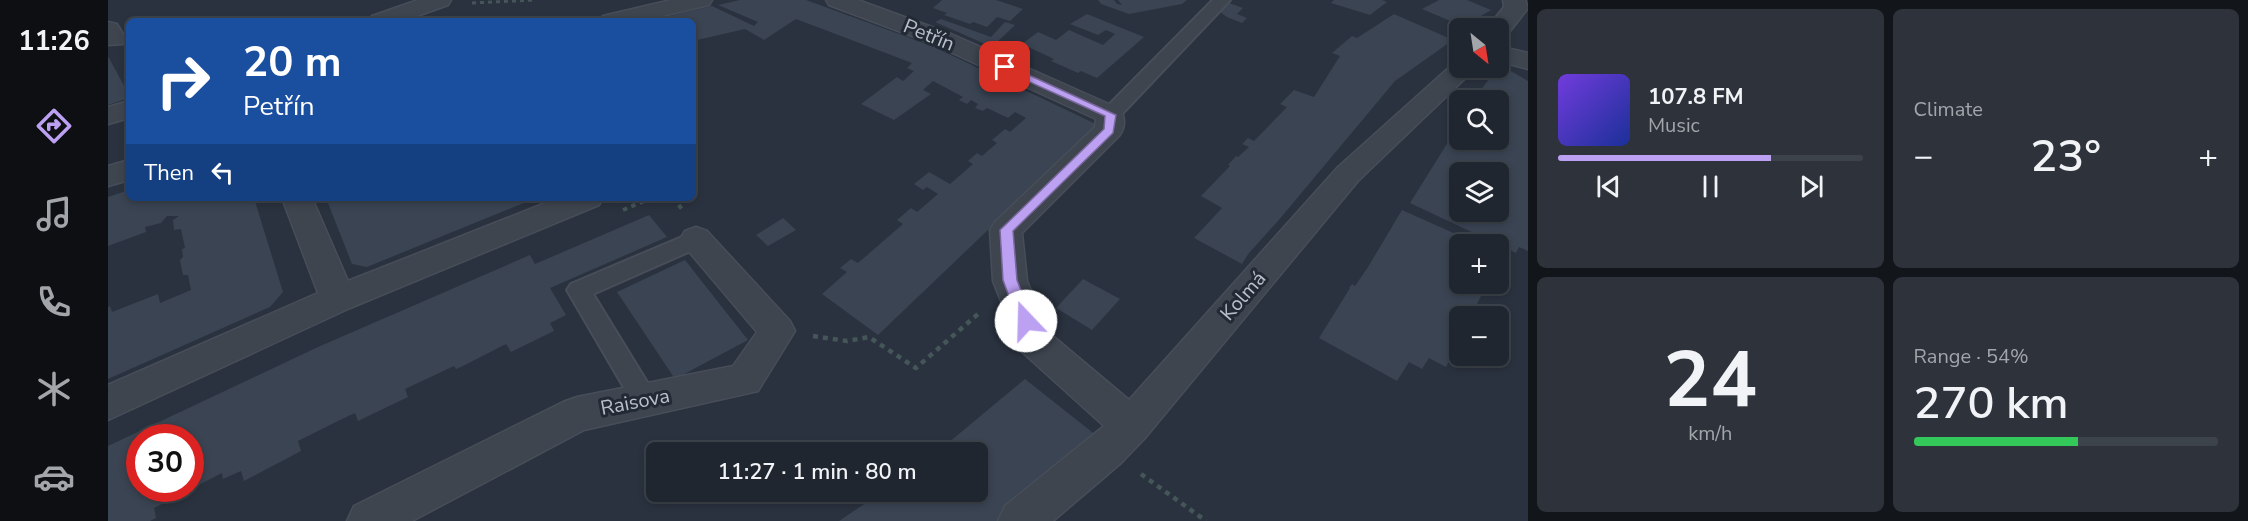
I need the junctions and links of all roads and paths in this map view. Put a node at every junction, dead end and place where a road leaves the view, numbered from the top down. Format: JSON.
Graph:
{"nodes":[{"id":1,"x":440,"y":0,"type":"edge"},
{"id":2,"x":464,"y":0,"type":"edge"},
{"id":3,"x":535,"y":0,"type":"edge"},
{"id":4,"x":701,"y":0,"type":"edge"},
{"id":5,"x":837,"y":0,"type":"edge"},
{"id":6,"x":1222,"y":0,"type":"edge"},
{"id":7,"x":1514,"y":0,"type":"edge"},
{"id":8,"x":389,"y":18,"type":"edge"},
{"id":9,"x":624,"y":18,"type":"edge"},
{"id":10,"x":1508,"y":18,"type":"edge"},
{"id":11,"x":1509,"y":56,"type":"edge"},
{"id":12,"x":1528,"y":61,"type":"edge"},
{"id":13,"x":1452,"y":78,"type":"edge"},
{"id":14,"x":126,"y":110,"type":"edge"},
{"id":15,"x":1110,"y":115,"type":"junction"},
{"id":16,"x":108,"y":116,"type":"edge"},
{"id":17,"x":126,"y":171,"type":"edge"},
{"id":18,"x":108,"y":176,"type":"edge"},
{"id":19,"x":298,"y":201,"type":"edge"},
{"id":20,"x":581,"y":201,"type":"edge"},
{"id":21,"x":696,"y":239,"type":"joint"},
{"id":22,"x":338,"y":299,"type":"junction"},
{"id":23,"x":976,"y":304,"type":"dead end"},
{"id":24,"x":847,"y":341,"type":"dead end"},
{"id":25,"x":645,"y":400,"type":"junction"},
{"id":26,"x":108,"y":403,"type":"edge"},
{"id":27,"x":1119,"y":438,"type":"junction"},
{"id":28,"x":369,"y":521,"type":"edge"},
{"id":29,"x":1020,"y":521,"type":"edge"},
{"id":30,"x":1206,"y":521,"type":"edge"}],
"edges":[{"from":1,"to":8,"type":"street"},
{"from":2,"to":3,"type":"path"},
{"from":4,"to":9,"type":"street"},
{"from":5,"to":15,"type":"street","name":"Petřín"},
{"from":6,"to":15,"type":"lane"},
{"from":7,"to":10,"type":"street"},
{"from":11,"to":12,"type":"street"},
{"from":13,"to":27,"type":"street","name":"Kolmá"},
{"from":14,"to":16,"type":"street"},
{"from":15,"to":27,"type":"street"},
{"from":17,"to":18,"type":"street"},
{"from":19,"to":22,"type":"street"},
{"from":20,"to":22,"type":"street"},
{"from":21,"to":25,"type":"lane"},
{"from":21,"to":25,"type":"street","name":"Raisova"},
{"from":22,"to":26,"type":"street"},
{"from":23,"to":24,"type":"path"},
{"from":25,"to":28,"type":"street","name":"Raisova"},
{"from":27,"to":29,"type":"street","name":"Kolmá"},
{"from":27,"to":30,"type":"path"}]}
